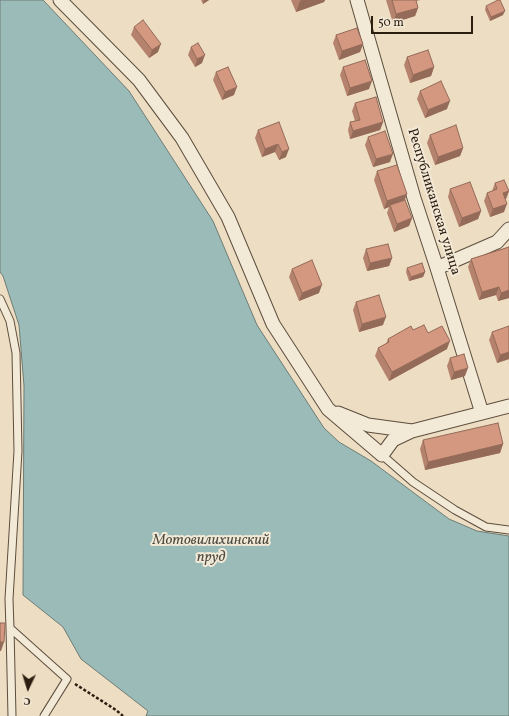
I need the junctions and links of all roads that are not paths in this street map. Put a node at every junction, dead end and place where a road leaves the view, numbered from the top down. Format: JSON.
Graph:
{"nodes":[{"id":1,"x":60,"y":0,"type":"edge"},
{"id":2,"x":357,"y":0,"type":"edge"},
{"id":3,"x":509,"y":229,"type":"edge"},
{"id":4,"x":438,"y":268,"type":"junction"},
{"id":5,"x":0,"y":299,"type":"edge"},
{"id":6,"x":509,"y":406,"type":"edge"},
{"id":7,"x":328,"y":409,"type":"junction"},
{"id":8,"x":482,"y":413,"type":"junction"},
{"id":9,"x":412,"y":430,"type":"junction"},
{"id":10,"x":382,"y":455,"type":"junction"},
{"id":11,"x":509,"y":530,"type":"edge"},
{"id":12,"x":10,"y":628,"type":"junction"},
{"id":13,"x":12,"y":716,"type":"edge"},
{"id":14,"x":44,"y":716,"type":"edge"}],
"edges":[{"from":1,"to":7,"type":"street"},
{"from":2,"to":4,"type":"street","name":"Республиканская улица"},
{"from":3,"to":4,"type":"street"},
{"from":4,"to":8,"type":"street","name":"Республиканская улица"},
{"from":5,"to":12,"type":"lane"},
{"from":6,"to":8,"type":"street"},
{"from":7,"to":9,"type":"street"},
{"from":7,"to":10,"type":"street"},
{"from":8,"to":9,"type":"street"},
{"from":9,"to":10,"type":"street"},
{"from":10,"to":11,"type":"lane"},
{"from":12,"to":13,"type":"lane"},
{"from":12,"to":14,"type":"lane"}]}
